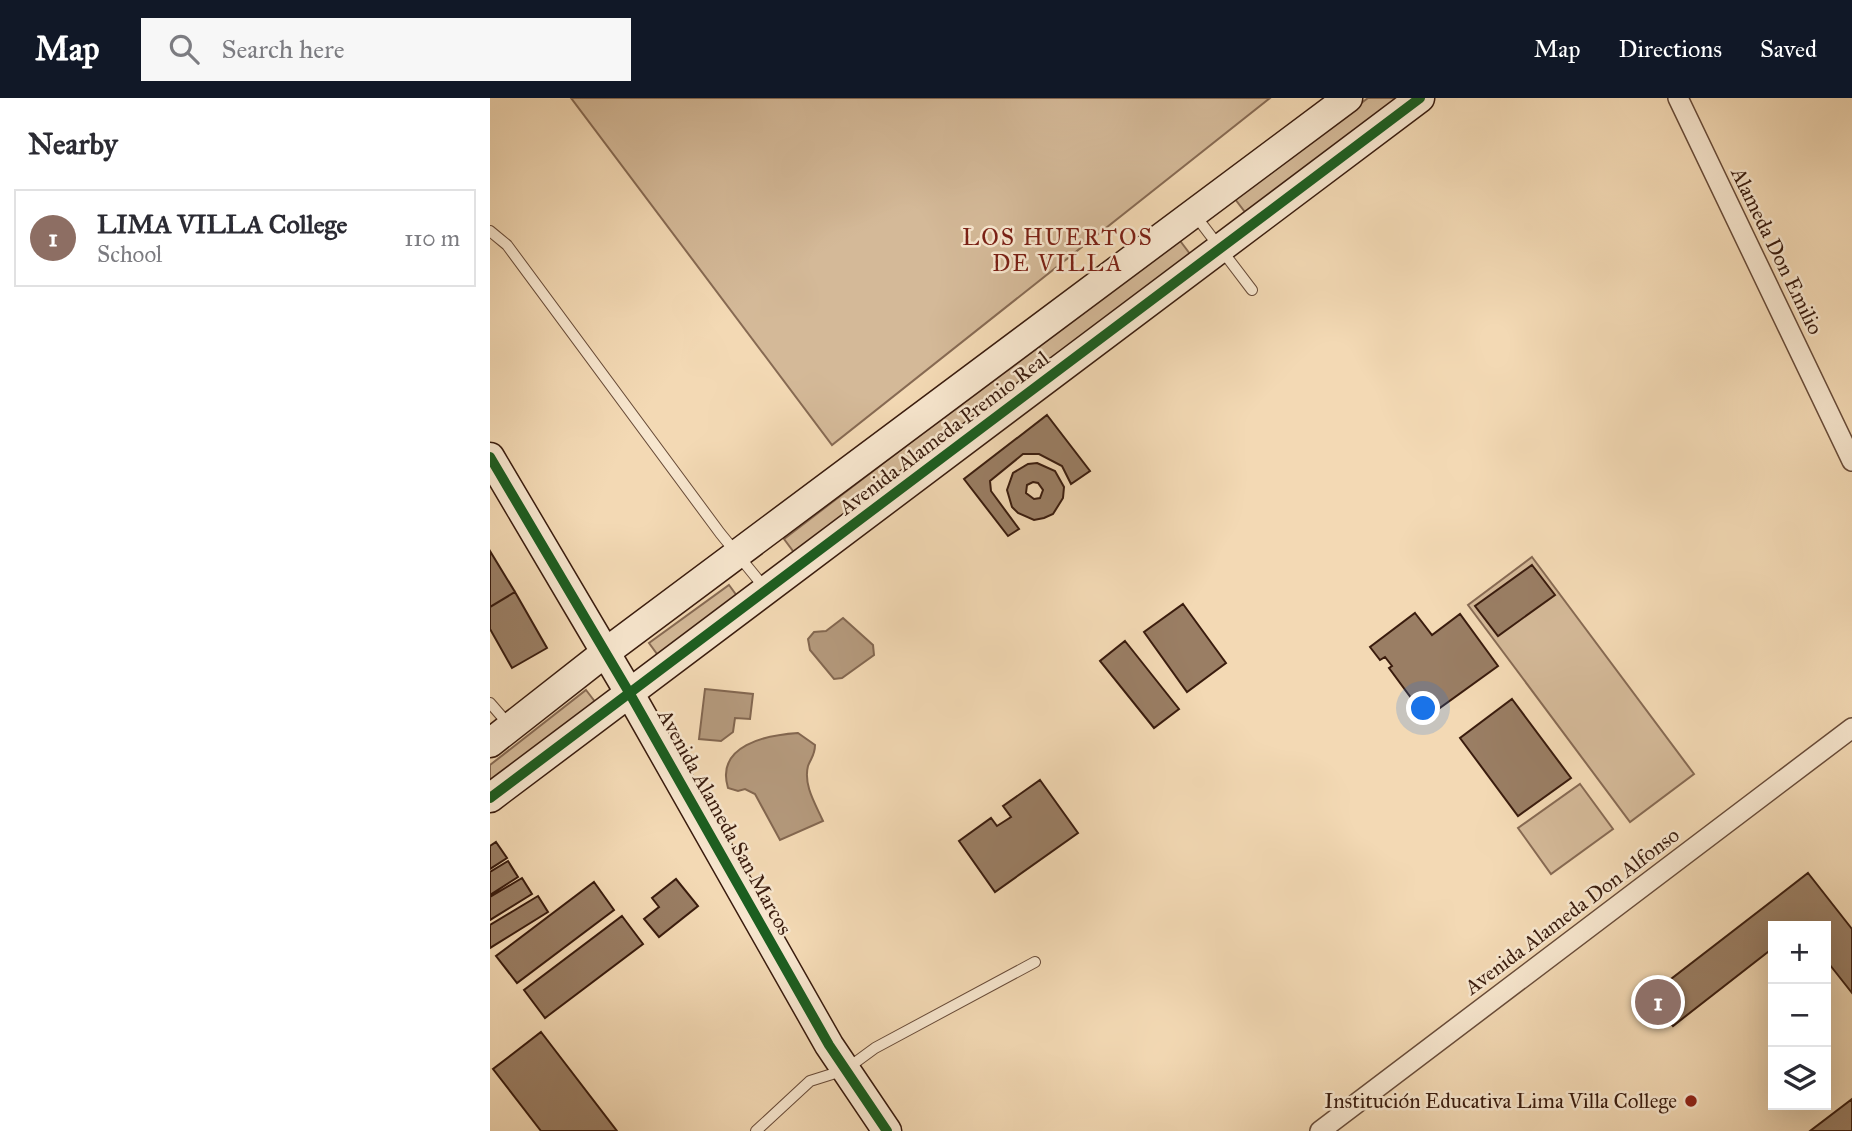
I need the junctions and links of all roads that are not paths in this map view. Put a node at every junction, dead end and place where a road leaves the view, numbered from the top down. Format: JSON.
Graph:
{"nodes":[{"id":1,"x":1420,"y":98,"type":"edge"},
{"id":2,"x":1678,"y":98,"type":"edge"},
{"id":3,"x":1335,"y":104,"type":"edge"},
{"id":4,"x":1193,"y":214,"type":"junction"},
{"id":5,"x":490,"y":231,"type":"edge"},
{"id":6,"x":1221,"y":250,"type":"junction"},
{"id":7,"x":1252,"y":290,"type":"dead end"},
{"id":8,"x":490,"y":457,"type":"edge"},
{"id":9,"x":1852,"y":461,"type":"edge"},
{"id":10,"x":738,"y":554,"type":"junction"},
{"id":11,"x":766,"y":591,"type":"junction"},
{"id":12,"x":606,"y":652,"type":"junction"},
{"id":13,"x":630,"y":694,"type":"junction"},
{"id":14,"x":490,"y":703,"type":"edge"},
{"id":15,"x":1852,"y":728,"type":"edge"},
{"id":16,"x":500,"y":735,"type":"edge"},
{"id":17,"x":490,"y":798,"type":"edge"},
{"id":18,"x":1035,"y":962,"type":"dead end"},
{"id":19,"x":845,"y":1070,"type":"junction"},
{"id":20,"x":756,"y":1131,"type":"edge"},
{"id":21,"x":887,"y":1131,"type":"edge"},
{"id":22,"x":1320,"y":1131,"type":"edge"}],
"edges":[{"from":1,"to":6,"type":"street","name":"Avenida Alameda Premio Real"},
{"from":2,"to":9,"type":"street","name":"Alameda Don Emilio"},
{"from":3,"to":4,"type":"street","name":"Avenida Alameda Premio Real"},
{"from":4,"to":6,"type":"lane"},
{"from":4,"to":10,"type":"street","name":"Avenida Alameda Premio Real"},
{"from":5,"to":10,"type":"lane"},
{"from":6,"to":7,"type":"lane"},
{"from":6,"to":11,"type":"street","name":"Avenida Alameda Premio Real"},
{"from":8,"to":12,"type":"street","name":"Avenida Alameda San Marcos"},
{"from":10,"to":11,"type":"lane"},
{"from":10,"to":12,"type":"street","name":"Avenida Alameda Premio Real"},
{"from":11,"to":13,"type":"street","name":"Avenida Alameda Premio Real"},
{"from":12,"to":13,"type":"street","name":"Avenida Alameda San Marcos"},
{"from":12,"to":16,"type":"street","name":"Avenida Alameda Premio Real"},
{"from":13,"to":17,"type":"street","name":"Avenida Alameda Premio Real"},
{"from":13,"to":19,"type":"street","name":"Avenida Alameda San Marcos"},
{"from":14,"to":16,"type":"lane"},
{"from":15,"to":22,"type":"street","name":"Avenida Alameda Don Alfonso"},
{"from":18,"to":19,"type":"lane"},
{"from":19,"to":20,"type":"lane"},
{"from":19,"to":21,"type":"street","name":"Avenida Alameda San Marcos"}]}
